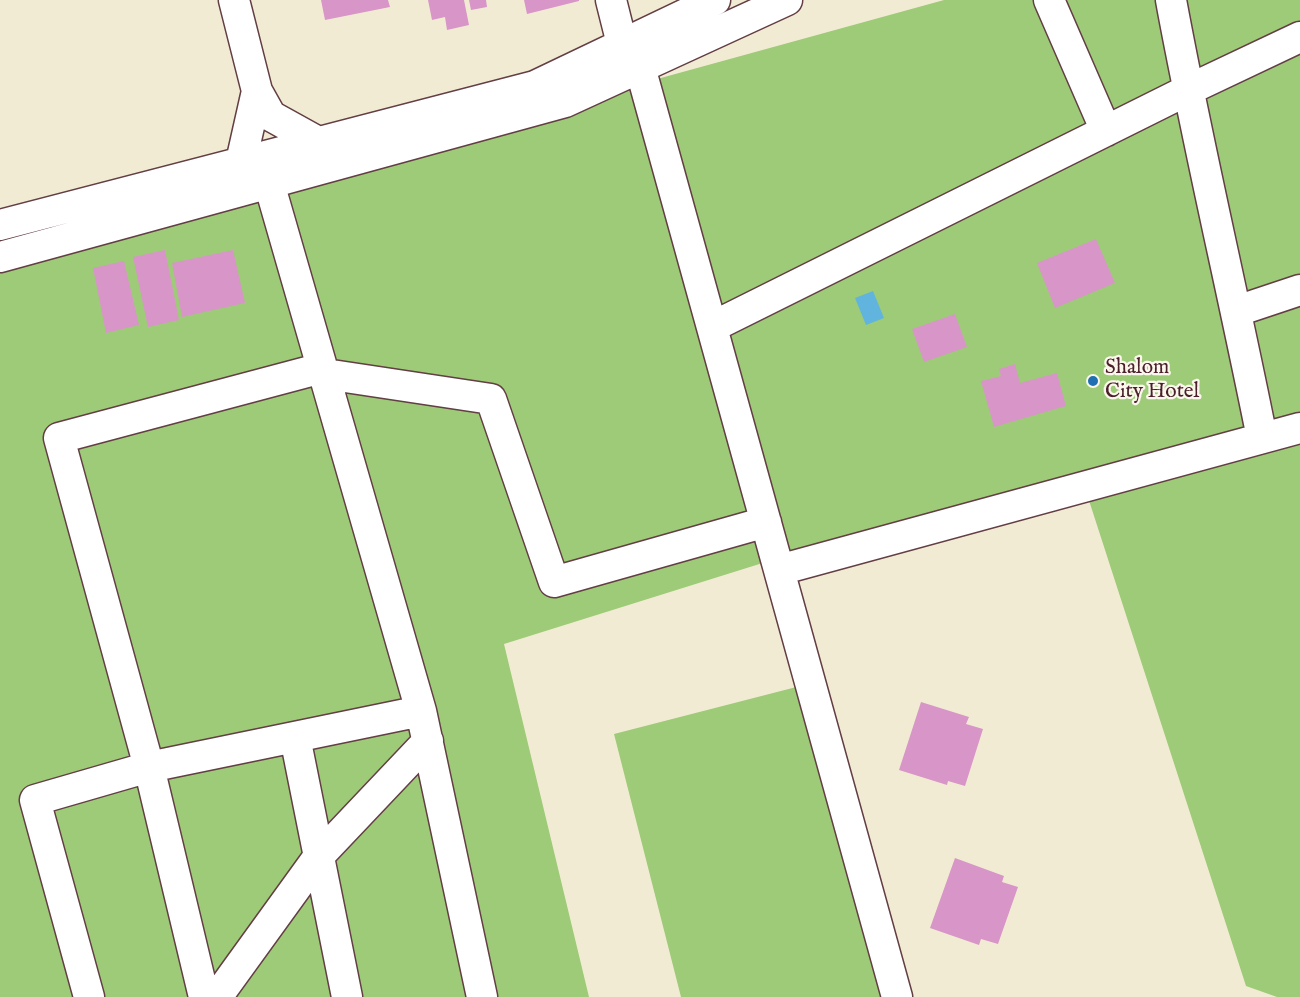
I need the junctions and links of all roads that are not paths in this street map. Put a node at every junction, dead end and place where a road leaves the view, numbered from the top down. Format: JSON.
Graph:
{"nodes":[{"id":1,"x":234,"y":0,"type":"edge"},
{"id":2,"x":611,"y":0,"type":"edge"},
{"id":3,"x":715,"y":0,"type":"edge"},
{"id":4,"x":787,"y":0,"type":"edge"},
{"id":5,"x":1050,"y":0,"type":"edge"},
{"id":6,"x":1171,"y":0,"type":"edge"},
{"id":7,"x":1300,"y":37,"type":"edge"},
{"id":8,"x":631,"y":56,"type":"junction"},
{"id":9,"x":1188,"y":90,"type":"junction"},
{"id":10,"x":257,"y":91,"type":"junction"},
{"id":11,"x":1106,"y":131,"type":"junction"},
{"id":12,"x":318,"y":142,"type":"junction"},
{"id":13,"x":241,"y":162,"type":"junction"},
{"id":14,"x":269,"y":183,"type":"junction"},
{"id":15,"x":0,"y":225,"type":"edge"},
{"id":16,"x":0,"y":258,"type":"edge"},
{"id":17,"x":1300,"y":290,"type":"edge"},
{"id":18,"x":1237,"y":311,"type":"junction"},
{"id":19,"x":712,"y":327,"type":"junction"},
{"id":20,"x":324,"y":371,"type":"junction"},
{"id":21,"x":1300,"y":428,"type":"edge"},
{"id":22,"x":1263,"y":438,"type":"junction"},
{"id":23,"x":766,"y":522,"type":"junction"},
{"id":24,"x":779,"y":570,"type":"junction"},
{"id":25,"x":422,"y":711,"type":"junction"},
{"id":26,"x":295,"y":737,"type":"junction"},
{"id":27,"x":428,"y":741,"type":"junction"},
{"id":28,"x":149,"y":767,"type":"junction"},
{"id":29,"x":319,"y":856,"type":"junction"},
{"id":30,"x":89,"y":997,"type":"edge"},
{"id":31,"x":204,"y":997,"type":"edge"},
{"id":32,"x":217,"y":997,"type":"edge"},
{"id":33,"x":347,"y":997,"type":"edge"},
{"id":34,"x":482,"y":997,"type":"edge"},
{"id":35,"x":897,"y":997,"type":"edge"}],
"edges":[{"from":1,"to":10,"type":"street"},
{"from":2,"to":8,"type":"street"},
{"from":3,"to":8,"type":"street"},
{"from":4,"to":8,"type":"street"},
{"from":5,"to":11,"type":"street"},
{"from":6,"to":9,"type":"street"},
{"from":7,"to":9,"type":"street"},
{"from":8,"to":12,"type":"street"},
{"from":8,"to":14,"type":"street"},
{"from":8,"to":19,"type":"street"},
{"from":9,"to":11,"type":"street"},
{"from":9,"to":18,"type":"street"},
{"from":10,"to":12,"type":"street"},
{"from":10,"to":13,"type":"street"},
{"from":11,"to":19,"type":"street"},
{"from":12,"to":13,"type":"street"},
{"from":13,"to":15,"type":"street"},
{"from":14,"to":16,"type":"street"},
{"from":14,"to":20,"type":"street"},
{"from":17,"to":18,"type":"street"},
{"from":18,"to":22,"type":"street"},
{"from":19,"to":23,"type":"street"},
{"from":20,"to":23,"type":"street"},
{"from":20,"to":25,"type":"street"},
{"from":20,"to":28,"type":"street"},
{"from":21,"to":22,"type":"street"},
{"from":22,"to":24,"type":"street"},
{"from":23,"to":24,"type":"street"},
{"from":24,"to":35,"type":"street"},
{"from":25,"to":26,"type":"street"},
{"from":25,"to":27,"type":"street"},
{"from":26,"to":28,"type":"street"},
{"from":26,"to":29,"type":"street"},
{"from":27,"to":29,"type":"street"},
{"from":27,"to":34,"type":"street"},
{"from":28,"to":30,"type":"street"},
{"from":28,"to":31,"type":"street"},
{"from":29,"to":32,"type":"street"},
{"from":29,"to":33,"type":"street"}]}
